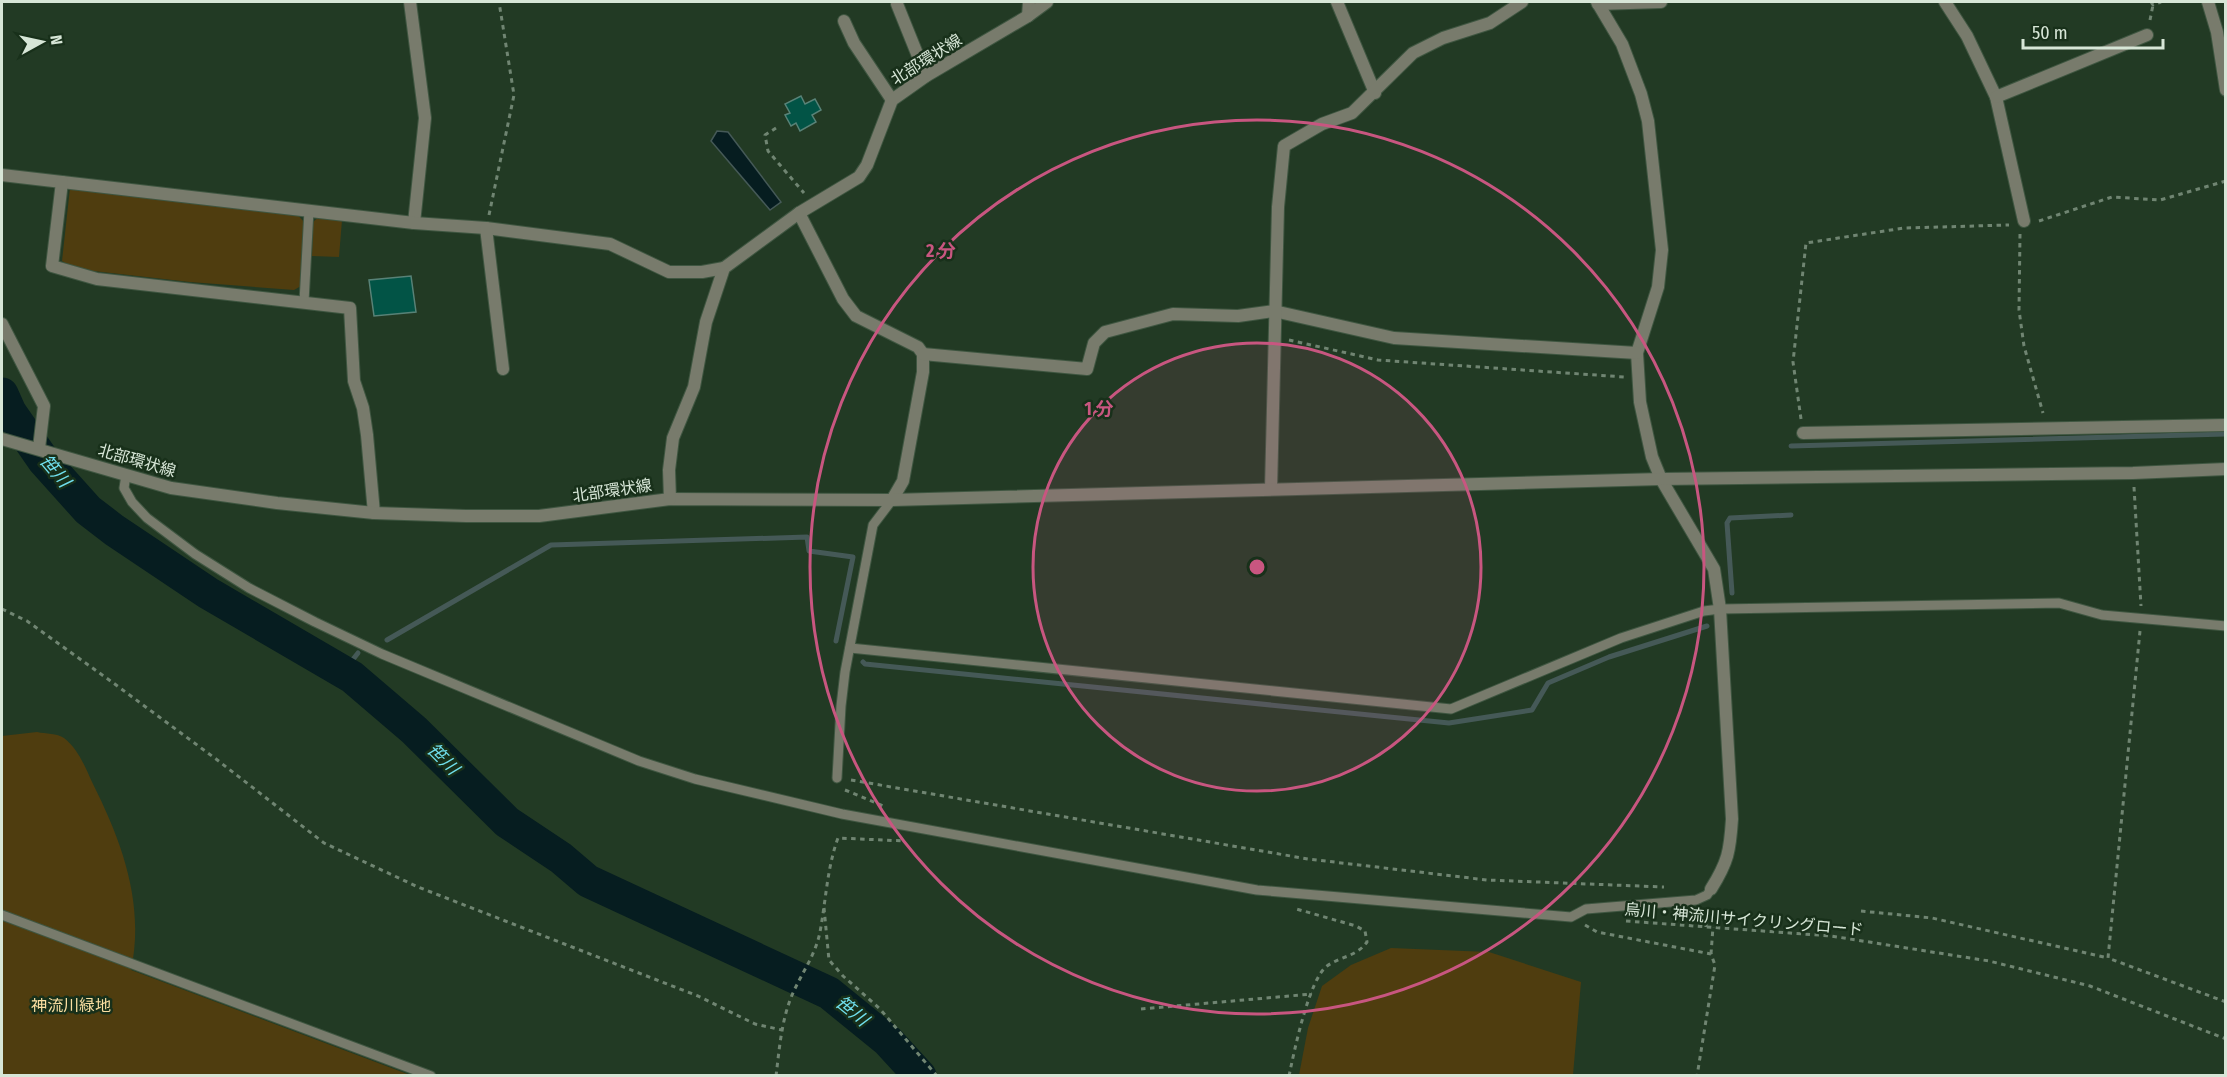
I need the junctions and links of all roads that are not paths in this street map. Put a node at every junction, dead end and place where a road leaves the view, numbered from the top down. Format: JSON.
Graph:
{"nodes":[{"id":1,"x":410,"y":2,"type":"edge"},
{"id":2,"x":1029,"y":2,"type":"edge"},
{"id":3,"x":1047,"y":2,"type":"edge"},
{"id":4,"x":1337,"y":2,"type":"edge"},
{"id":5,"x":1522,"y":2,"type":"edge"},
{"id":6,"x":1661,"y":2,"type":"edge"},
{"id":7,"x":1945,"y":2,"type":"edge"},
{"id":8,"x":2208,"y":2,"type":"edge"},
{"id":9,"x":1598,"y":3,"type":"edge"},
{"id":10,"x":897,"y":4,"type":"dead end"},
{"id":11,"x":1028,"y":15,"type":"junction"},
{"id":12,"x":844,"y":21,"type":"dead end"},
{"id":13,"x":2147,"y":35,"type":"dead end"},
{"id":14,"x":926,"y":76,"type":"junction"},
{"id":15,"x":2226,"y":90,"type":"edge"},
{"id":16,"x":1375,"y":93,"type":"junction"},
{"id":17,"x":1996,"y":97,"type":"junction"},
{"id":18,"x":892,"y":100,"type":"junction"},
{"id":19,"x":2,"y":176,"type":"edge"},
{"id":20,"x":62,"y":182,"type":"junction"},
{"id":21,"x":309,"y":210,"type":"junction"},
{"id":22,"x":799,"y":213,"type":"junction"},
{"id":23,"x":2024,"y":221,"type":"road end"},
{"id":24,"x":414,"y":223,"type":"junction"},
{"id":25,"x":486,"y":228,"type":"junction"},
{"id":26,"x":724,"y":267,"type":"junction"},
{"id":27,"x":304,"y":302,"type":"junction"},
{"id":28,"x":1274,"y":311,"type":"junction"},
{"id":29,"x":2,"y":324,"type":"edge"},
{"id":30,"x":1637,"y":353,"type":"junction"},
{"id":31,"x":923,"y":354,"type":"junction"},
{"id":32,"x":503,"y":369,"type":"dead end"},
{"id":33,"x":2226,"y":425,"type":"edge"},
{"id":34,"x":1803,"y":433,"type":"road end"},
{"id":35,"x":2,"y":438,"type":"edge"},
{"id":36,"x":39,"y":448,"type":"junction"},
{"id":37,"x":2226,"y":469,"type":"edge"},
{"id":38,"x":126,"y":475,"type":"junction"},
{"id":39,"x":1661,"y":479,"type":"junction"},
{"id":40,"x":1271,"y":489,"type":"junction"},
{"id":41,"x":670,"y":499,"type":"junction"},
{"id":42,"x":892,"y":500,"type":"junction"},
{"id":43,"x":374,"y":513,"type":"junction"},
{"id":44,"x":1720,"y":609,"type":"junction"},
{"id":45,"x":2226,"y":626,"type":"edge"},
{"id":46,"x":850,"y":648,"type":"junction"},
{"id":47,"x":837,"y":778,"type":"road end"},
{"id":48,"x":1711,"y":889,"type":"joint"},
{"id":49,"x":2,"y":915,"type":"edge"},
{"id":50,"x":431,"y":1076,"type":"edge"}],
"edges":[{"from":1,"to":24,"type":"street"},
{"from":2,"to":11,"type":"street"},
{"from":3,"to":11,"type":"street","name":"北部環状線"},
{"from":4,"to":16,"type":"street"},
{"from":5,"to":16,"type":"street"},
{"from":6,"to":9,"type":"street"},
{"from":7,"to":17,"type":"street"},
{"from":8,"to":15,"type":"street"},
{"from":9,"to":30,"type":"street"},
{"from":10,"to":14,"type":"street"},
{"from":11,"to":14,"type":"street","name":"北部環状線"},
{"from":12,"to":18,"type":"street"},
{"from":13,"to":17,"type":"street"},
{"from":14,"to":18,"type":"street","name":"北部環状線"},
{"from":16,"to":28,"type":"street"},
{"from":17,"to":23,"type":"street"},
{"from":18,"to":22,"type":"street","name":"北部環状線"},
{"from":19,"to":20,"type":"street"},
{"from":20,"to":21,"type":"street"},
{"from":20,"to":27,"type":"street"},
{"from":21,"to":24,"type":"street"},
{"from":21,"to":27,"type":"lane"},
{"from":22,"to":26,"type":"street","name":"北部環状線"},
{"from":22,"to":31,"type":"street"},
{"from":24,"to":25,"type":"street"},
{"from":25,"to":26,"type":"street"},
{"from":25,"to":32,"type":"street"},
{"from":26,"to":41,"type":"street","name":"北部環状線"},
{"from":27,"to":43,"type":"street"},
{"from":28,"to":30,"type":"street"},
{"from":28,"to":31,"type":"street"},
{"from":28,"to":40,"type":"street"},
{"from":29,"to":36,"type":"street"},
{"from":30,"to":39,"type":"street"},
{"from":31,"to":42,"type":"street"},
{"from":33,"to":34,"type":"street"},
{"from":35,"to":36,"type":"street","name":"北部環状線"},
{"from":36,"to":38,"type":"street","name":"北部環状線"},
{"from":37,"to":39,"type":"street"},
{"from":38,"to":43,"type":"street","name":"北部環状線"},
{"from":38,"to":48,"type":"lane"},
{"from":39,"to":40,"type":"street"},
{"from":39,"to":44,"type":"street"},
{"from":40,"to":42,"type":"street"},
{"from":41,"to":42,"type":"street"},
{"from":41,"to":43,"type":"street","name":"北部環状線"},
{"from":42,"to":46,"type":"lane"},
{"from":44,"to":45,"type":"lane"},
{"from":44,"to":46,"type":"lane"},
{"from":44,"to":48,"type":"street"},
{"from":46,"to":47,"type":"lane"},
{"from":49,"to":50,"type":"lane"}]}
